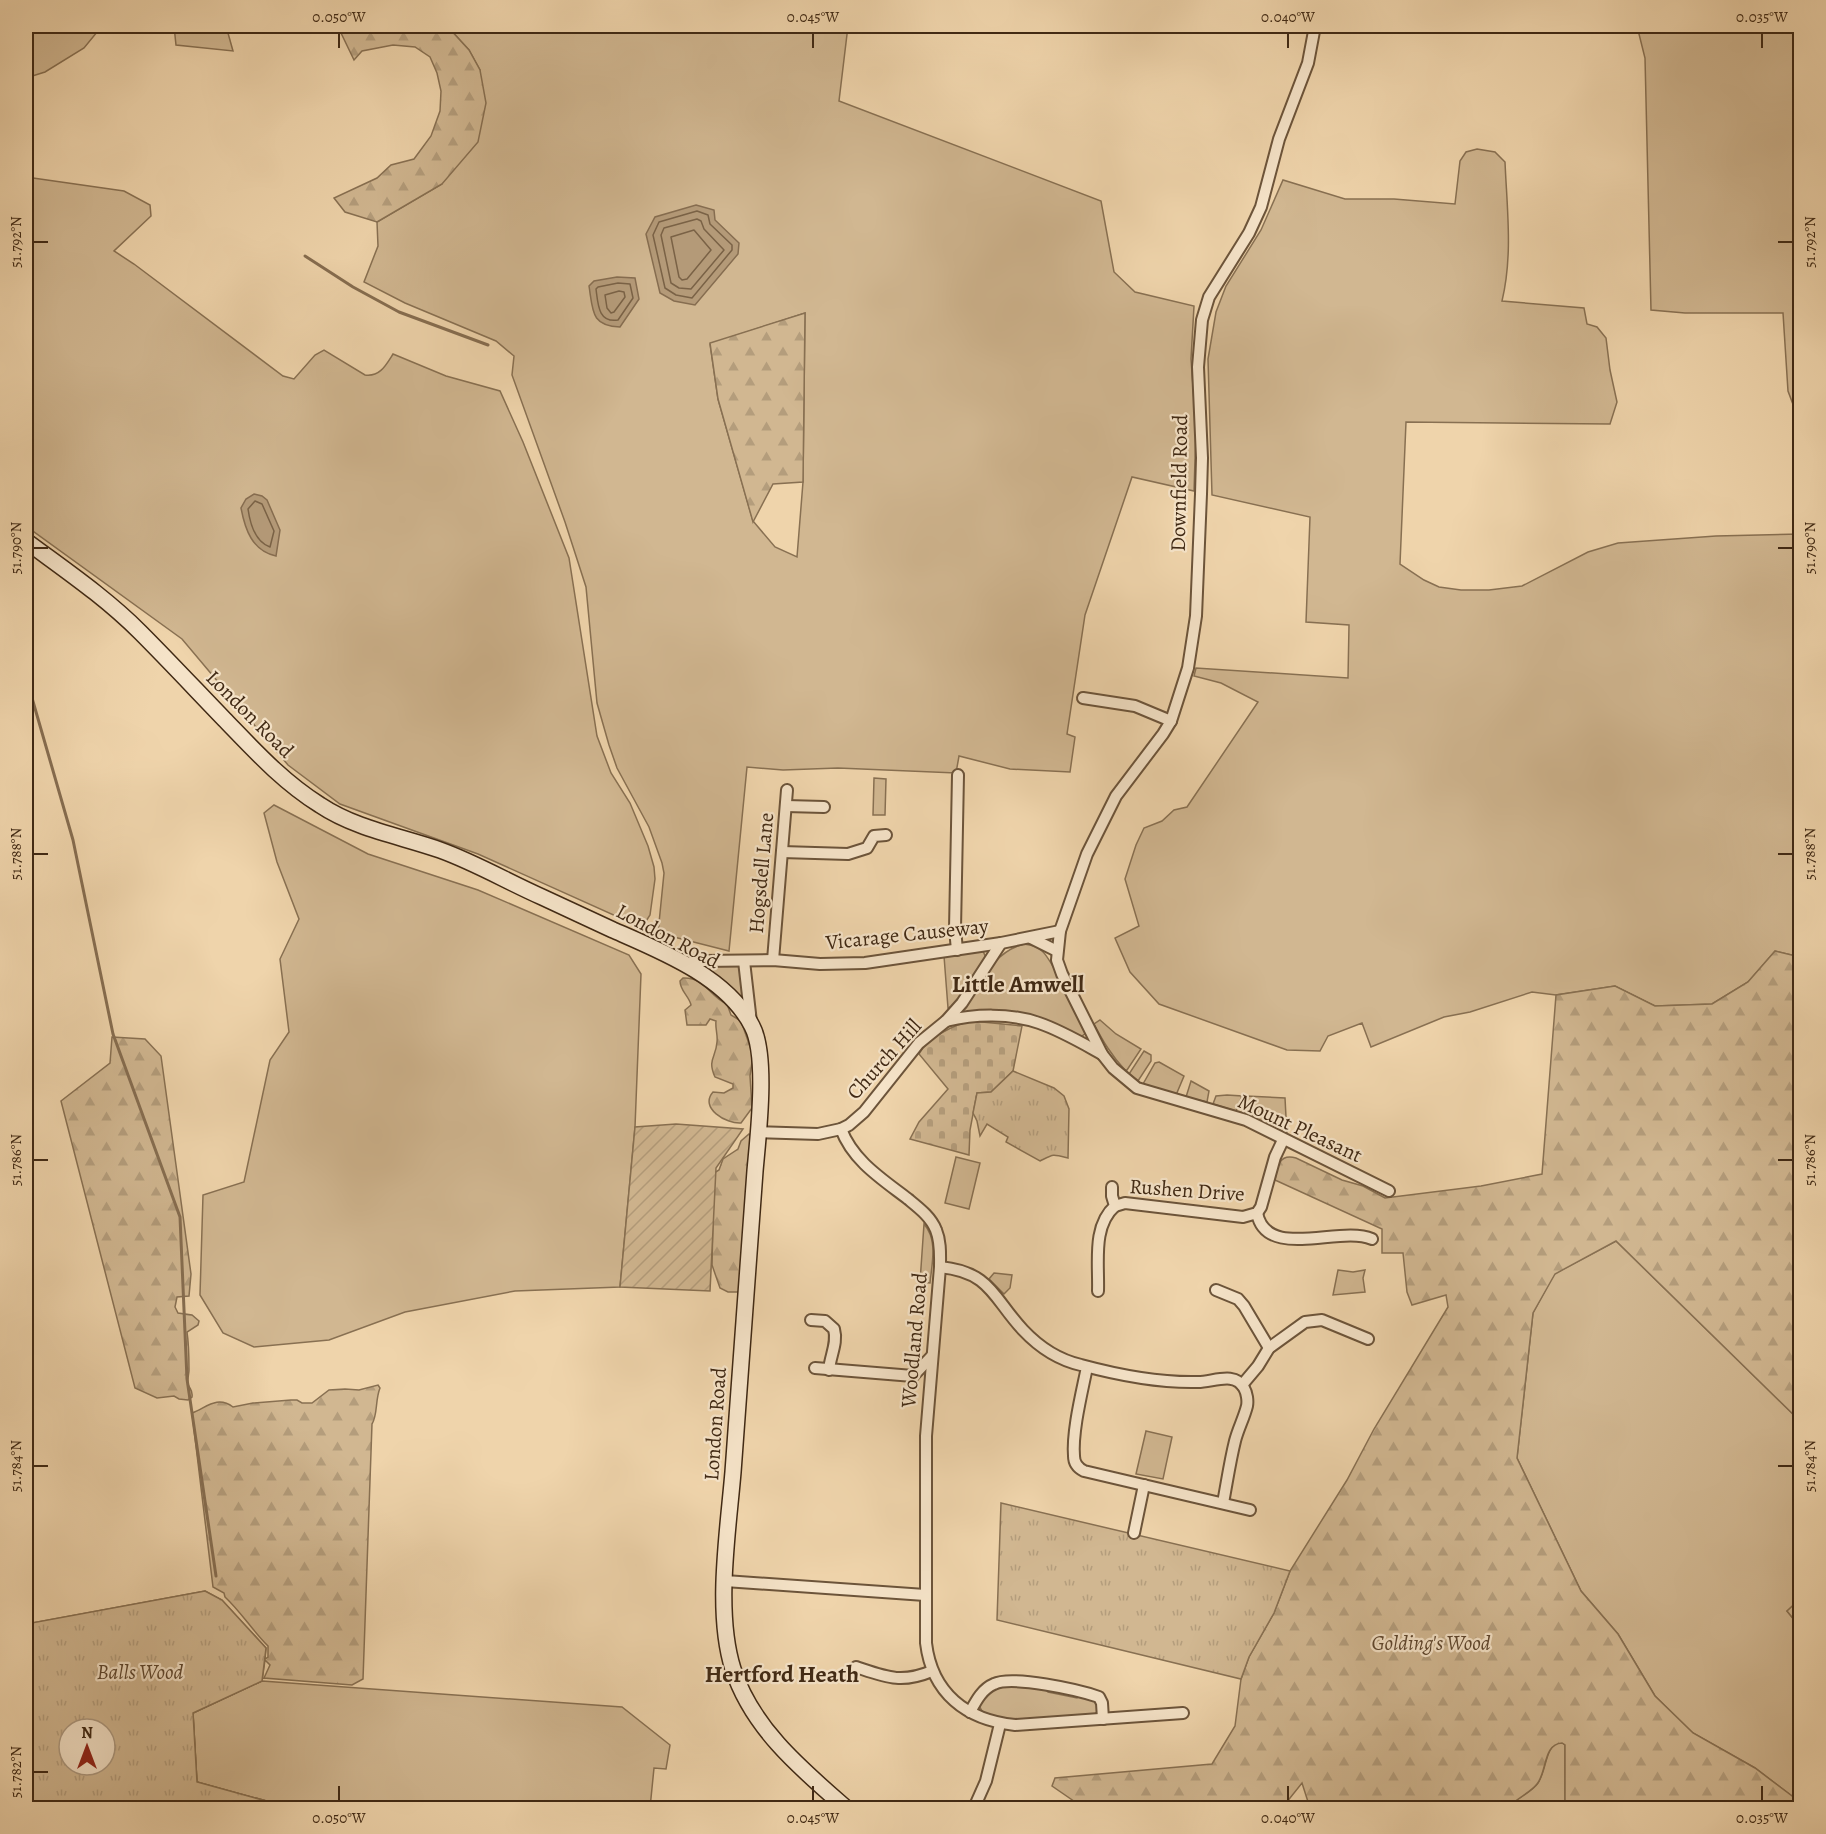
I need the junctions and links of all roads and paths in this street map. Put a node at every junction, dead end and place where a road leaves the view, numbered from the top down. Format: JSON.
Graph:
{"nodes":[{"id":1,"x":1315,"y":26,"type":"edge"},
{"id":2,"x":26,"y":541,"type":"edge"},
{"id":3,"x":1083,"y":698,"type":"dead end"},
{"id":4,"x":1171,"y":720,"type":"junction"},
{"id":5,"x":958,"y":775,"type":"dead end"},
{"id":6,"x":787,"y":790,"type":"dead end"},
{"id":7,"x":786,"y":806,"type":"junction"},
{"id":8,"x":824,"y":807,"type":"dead end"},
{"id":9,"x":886,"y":836,"type":"dead end"},
{"id":10,"x":782,"y":852,"type":"junction"},
{"id":11,"x":1060,"y":930,"type":"junction"},
{"id":12,"x":1031,"y":938,"type":"junction"},
{"id":13,"x":1001,"y":943,"type":"junction"},
{"id":14,"x":957,"y":950,"type":"junction"},
{"id":15,"x":1057,"y":951,"type":"junction"},
{"id":16,"x":773,"y":960,"type":"junction"},
{"id":17,"x":744,"y":962,"type":"junction"},
{"id":18,"x":686,"y":964,"type":"junction"},
{"id":19,"x":946,"y":1021,"type":"junction"},
{"id":20,"x":751,"y":1023,"type":"junction"},
{"id":21,"x":1102,"y":1054,"type":"junction"},
{"id":22,"x":840,"y":1130,"type":"junction"},
{"id":23,"x":758,"y":1132,"type":"junction"},
{"id":24,"x":1283,"y":1140,"type":"junction"},
{"id":25,"x":1112,"y":1187,"type":"dead end"},
{"id":26,"x":1389,"y":1191,"type":"dead end"},
{"id":27,"x":1115,"y":1206,"type":"junction"},
{"id":28,"x":1257,"y":1213,"type":"junction"},
{"id":29,"x":1372,"y":1239,"type":"dead end"},
{"id":30,"x":940,"y":1267,"type":"junction"},
{"id":31,"x":1216,"y":1290,"type":"dead end"},
{"id":32,"x":1098,"y":1291,"type":"dead end"},
{"id":33,"x":811,"y":1320,"type":"dead end"},
{"id":34,"x":1368,"y":1339,"type":"dead end"},
{"id":35,"x":1269,"y":1348,"type":"junction"},
{"id":36,"x":932,"y":1356,"type":"junction"},
{"id":37,"x":1087,"y":1367,"type":"junction"},
{"id":38,"x":815,"y":1368,"type":"dead end"},
{"id":39,"x":829,"y":1370,"type":"junction"},
{"id":40,"x":913,"y":1376,"type":"junction"},
{"id":41,"x":1242,"y":1385,"type":"junction"},
{"id":42,"x":927,"y":1400,"type":"junction"},
{"id":43,"x":1144,"y":1485,"type":"junction"},
{"id":44,"x":1223,"y":1503,"type":"junction"},
{"id":45,"x":1250,"y":1510,"type":"dead end"},
{"id":46,"x":1134,"y":1533,"type":"dead end"},
{"id":47,"x":725,"y":1581,"type":"junction"},
{"id":48,"x":925,"y":1595,"type":"junction"},
{"id":49,"x":856,"y":1667,"type":"dead end"},
{"id":50,"x":932,"y":1671,"type":"junction"},
{"id":51,"x":970,"y":1712,"type":"junction"},
{"id":52,"x":1183,"y":1713,"type":"dead end"},
{"id":53,"x":1103,"y":1719,"type":"junction"},
{"id":54,"x":1000,"y":1724,"type":"junction"},
{"id":55,"x":846,"y":1809,"type":"edge"},
{"id":56,"x":974,"y":1809,"type":"edge"}],
"edges":[{"from":1,"to":4,"type":"street","name":"Downfield Road"},
{"from":2,"to":18,"type":"main road","name":"London Road"},
{"from":3,"to":4,"type":"street"},
{"from":4,"to":11,"type":"street","name":"Downfield Road"},
{"from":5,"to":14,"type":"street"},
{"from":6,"to":7,"type":"street","name":"Hogsdell Lane"},
{"from":7,"to":8,"type":"street"},
{"from":7,"to":10,"type":"street","name":"Hogsdell Lane"},
{"from":9,"to":10,"type":"street"},
{"from":10,"to":16,"type":"street","name":"Hogsdell Lane"},
{"from":11,"to":12,"type":"street","name":"Vicarage Causeway"},
{"from":11,"to":15,"type":"street","name":"Downfield Road"},
{"from":12,"to":13,"type":"street","name":"Vicarage Causeway"},
{"from":12,"to":15,"type":"street"},
{"from":13,"to":14,"type":"street","name":"Vicarage Causeway"},
{"from":13,"to":19,"type":"street","name":"Church Hill"},
{"from":14,"to":16,"type":"street","name":"Vicarage Causeway"},
{"from":15,"to":21,"type":"street","name":"Mount Pleasant"},
{"from":16,"to":17,"type":"street","name":"Vicarage Causeway"},
{"from":17,"to":18,"type":"street","name":"Vicarage Causeway"},
{"from":17,"to":20,"type":"street"},
{"from":18,"to":20,"type":"main road","name":"London Road"},
{"from":19,"to":21,"type":"street","name":"Mount Pleasant"},
{"from":19,"to":22,"type":"street","name":"Church Hill"},
{"from":20,"to":23,"type":"main road","name":"London Road"},
{"from":21,"to":24,"type":"street","name":"Mount Pleasant"},
{"from":22,"to":23,"type":"street","name":"Church Hill"},
{"from":22,"to":30,"type":"street","name":"Woodland Road"},
{"from":23,"to":47,"type":"main road","name":"London Road"},
{"from":24,"to":26,"type":"street","name":"Mount Pleasant"},
{"from":24,"to":28,"type":"street","name":"Rushen Drive"},
{"from":25,"to":27,"type":"street","name":"Rushen Drive"},
{"from":27,"to":28,"type":"street","name":"Rushen Drive"},
{"from":27,"to":32,"type":"street","name":"Rushen Drive"},
{"from":28,"to":29,"type":"street","name":"Rushen Drive"},
{"from":30,"to":36,"type":"street","name":"Woodland Road"},
{"from":30,"to":37,"type":"street"},
{"from":31,"to":35,"type":"street"},
{"from":33,"to":39,"type":"street"},
{"from":34,"to":35,"type":"street"},
{"from":35,"to":41,"type":"street"},
{"from":36,"to":40,"type":"street"},
{"from":36,"to":42,"type":"street","name":"Woodland Road"},
{"from":37,"to":41,"type":"street"},
{"from":37,"to":43,"type":"street"},
{"from":38,"to":39,"type":"street"},
{"from":39,"to":40,"type":"street"},
{"from":40,"to":42,"type":"street"},
{"from":41,"to":44,"type":"street"},
{"from":42,"to":48,"type":"street","name":"Woodland Road"},
{"from":43,"to":44,"type":"street"},
{"from":43,"to":46,"type":"street"},
{"from":44,"to":45,"type":"street"},
{"from":47,"to":48,"type":"street"},
{"from":47,"to":55,"type":"main road","name":"London Road"},
{"from":48,"to":50,"type":"street","name":"Woodland Road"},
{"from":49,"to":50,"type":"street"},
{"from":50,"to":51,"type":"street"},
{"from":51,"to":53,"type":"street"},
{"from":51,"to":54,"type":"street"},
{"from":52,"to":53,"type":"street"},
{"from":53,"to":54,"type":"street"},
{"from":54,"to":56,"type":"street"}]}
